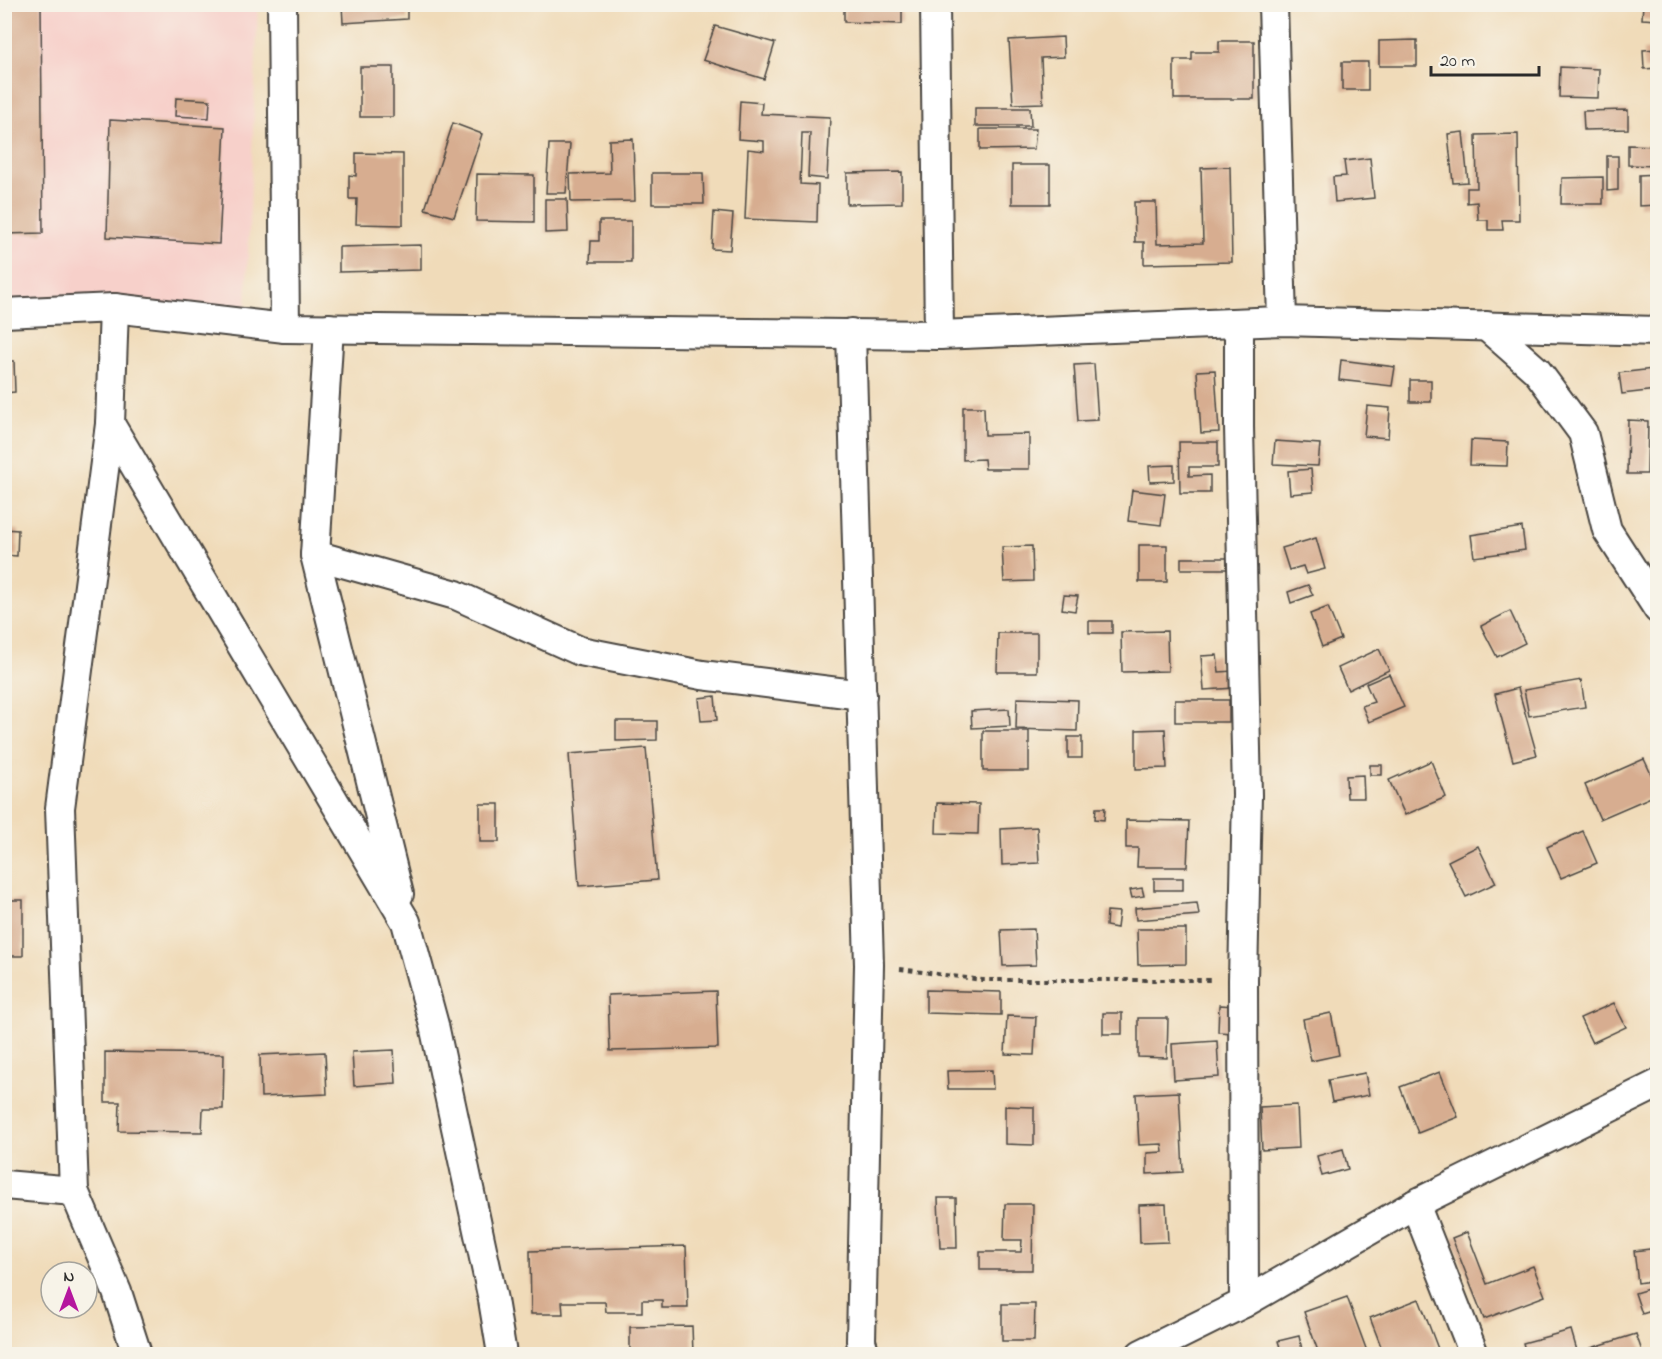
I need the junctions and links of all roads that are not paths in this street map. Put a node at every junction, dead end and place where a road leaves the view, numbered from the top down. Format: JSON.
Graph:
{"nodes":[{"id":1,"x":282,"y":4,"type":"edge"},
{"id":2,"x":935,"y":4,"type":"edge"},
{"id":3,"x":1273,"y":4,"type":"edge"},
{"id":4,"x":114,"y":308,"type":"junction"},
{"id":5,"x":4,"y":313,"type":"edge"},
{"id":6,"x":1282,"y":321,"type":"junction"},
{"id":7,"x":1239,"y":323,"type":"junction"},
{"id":8,"x":1486,"y":326,"type":"junction"},
{"id":9,"x":285,"y":328,"type":"junction"},
{"id":10,"x":329,"y":328,"type":"junction"},
{"id":11,"x":1658,"y":331,"type":"edge"},
{"id":12,"x":851,"y":333,"type":"junction"},
{"id":13,"x":939,"y":335,"type":"junction"},
{"id":14,"x":110,"y":424,"type":"junction"},
{"id":15,"x":315,"y":555,"type":"junction"},
{"id":16,"x":1658,"y":609,"type":"edge"},
{"id":17,"x":862,"y":695,"type":"junction"},
{"id":18,"x":406,"y":922,"type":"junction"},
{"id":19,"x":1658,"y":1084,"type":"edge"},
{"id":20,"x":4,"y":1185,"type":"edge"},
{"id":21,"x":74,"y":1191,"type":"junction"},
{"id":22,"x":1415,"y":1204,"type":"junction"},
{"id":23,"x":1244,"y":1303,"type":"junction"},
{"id":24,"x":860,"y":1350,"type":"edge"},
{"id":25,"x":137,"y":1354,"type":"edge"},
{"id":26,"x":502,"y":1354,"type":"edge"},
{"id":27,"x":1141,"y":1354,"type":"edge"},
{"id":28,"x":1474,"y":1354,"type":"edge"}],
"edges":[{"from":1,"to":9,"type":"street"},
{"from":2,"to":13,"type":"street"},
{"from":3,"to":6,"type":"street"},
{"from":4,"to":5,"type":"street"},
{"from":4,"to":9,"type":"street"},
{"from":4,"to":14,"type":"street"},
{"from":6,"to":7,"type":"street"},
{"from":6,"to":8,"type":"street"},
{"from":7,"to":13,"type":"street"},
{"from":7,"to":23,"type":"street"},
{"from":8,"to":11,"type":"street"},
{"from":8,"to":16,"type":"street"},
{"from":9,"to":10,"type":"street"},
{"from":10,"to":12,"type":"street"},
{"from":10,"to":15,"type":"street"},
{"from":12,"to":13,"type":"street"},
{"from":12,"to":17,"type":"street"},
{"from":14,"to":18,"type":"street"},
{"from":14,"to":21,"type":"street"},
{"from":15,"to":17,"type":"street"},
{"from":15,"to":18,"type":"street"},
{"from":17,"to":24,"type":"street"},
{"from":18,"to":26,"type":"street"},
{"from":19,"to":22,"type":"street"},
{"from":20,"to":21,"type":"street"},
{"from":21,"to":25,"type":"street"},
{"from":22,"to":23,"type":"street"},
{"from":22,"to":28,"type":"street"},
{"from":23,"to":27,"type":"street"}]}
